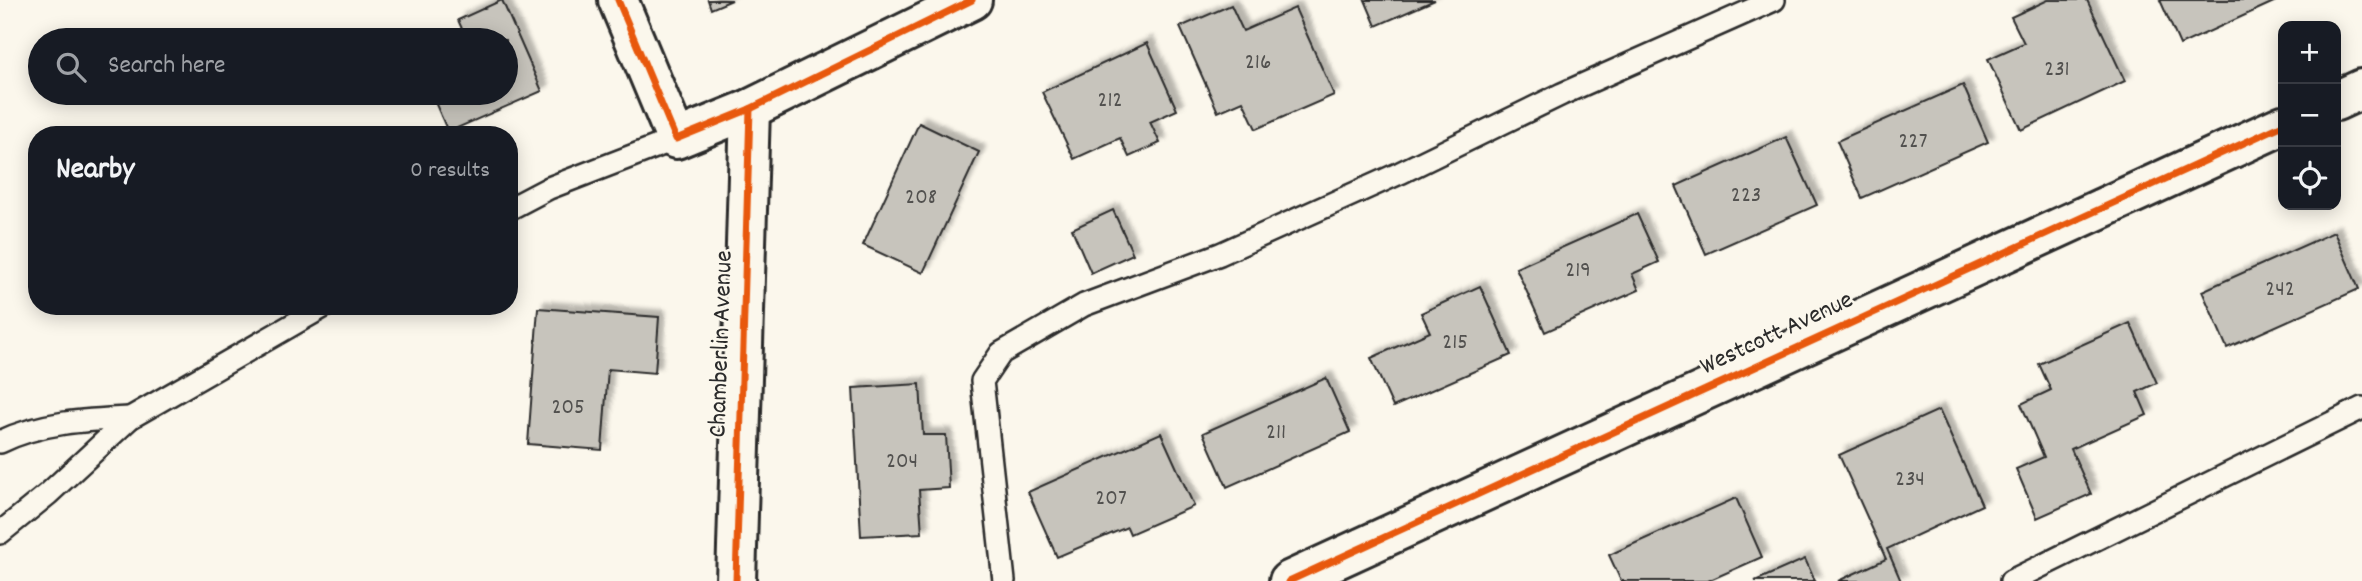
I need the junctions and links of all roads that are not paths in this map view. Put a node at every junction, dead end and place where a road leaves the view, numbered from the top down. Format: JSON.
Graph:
{"nodes":[{"id":1,"x":618,"y":0,"type":"edge"},
{"id":2,"x":972,"y":0,"type":"edge"},
{"id":3,"x":1774,"y":0,"type":"edge"},
{"id":4,"x":2362,"y":89,"type":"edge"},
{"id":5,"x":2341,"y":99,"type":"edge"},
{"id":6,"x":750,"y":109,"type":"junction"},
{"id":7,"x":2278,"y":127,"type":"edge"},
{"id":8,"x":676,"y":139,"type":"junction"},
{"id":9,"x":518,"y":204,"type":"edge"},
{"id":10,"x":310,"y":315,"type":"edge"},
{"id":11,"x":2362,"y":408,"type":"edge"},
{"id":12,"x":130,"y":418,"type":"junction"},
{"id":13,"x":0,"y":442,"type":"edge"},
{"id":14,"x":0,"y":533,"type":"edge"},
{"id":15,"x":736,"y":581,"type":"edge"},
{"id":16,"x":1004,"y":581,"type":"edge"},
{"id":17,"x":1289,"y":581,"type":"edge"},
{"id":18,"x":2011,"y":581,"type":"edge"}],
"edges":[{"from":1,"to":8,"type":"street"},
{"from":2,"to":6,"type":"street"},
{"from":3,"to":16,"type":"lane"},
{"from":4,"to":5,"type":"street"},
{"from":6,"to":8,"type":"street"},
{"from":6,"to":15,"type":"street","name":"Chamberlin Avenue"},
{"from":7,"to":17,"type":"street","name":"Westcott Avenue"},
{"from":8,"to":9,"type":"lane"},
{"from":10,"to":12,"type":"lane"},
{"from":11,"to":18,"type":"lane"},
{"from":12,"to":13,"type":"lane"},
{"from":12,"to":14,"type":"lane"}]}
